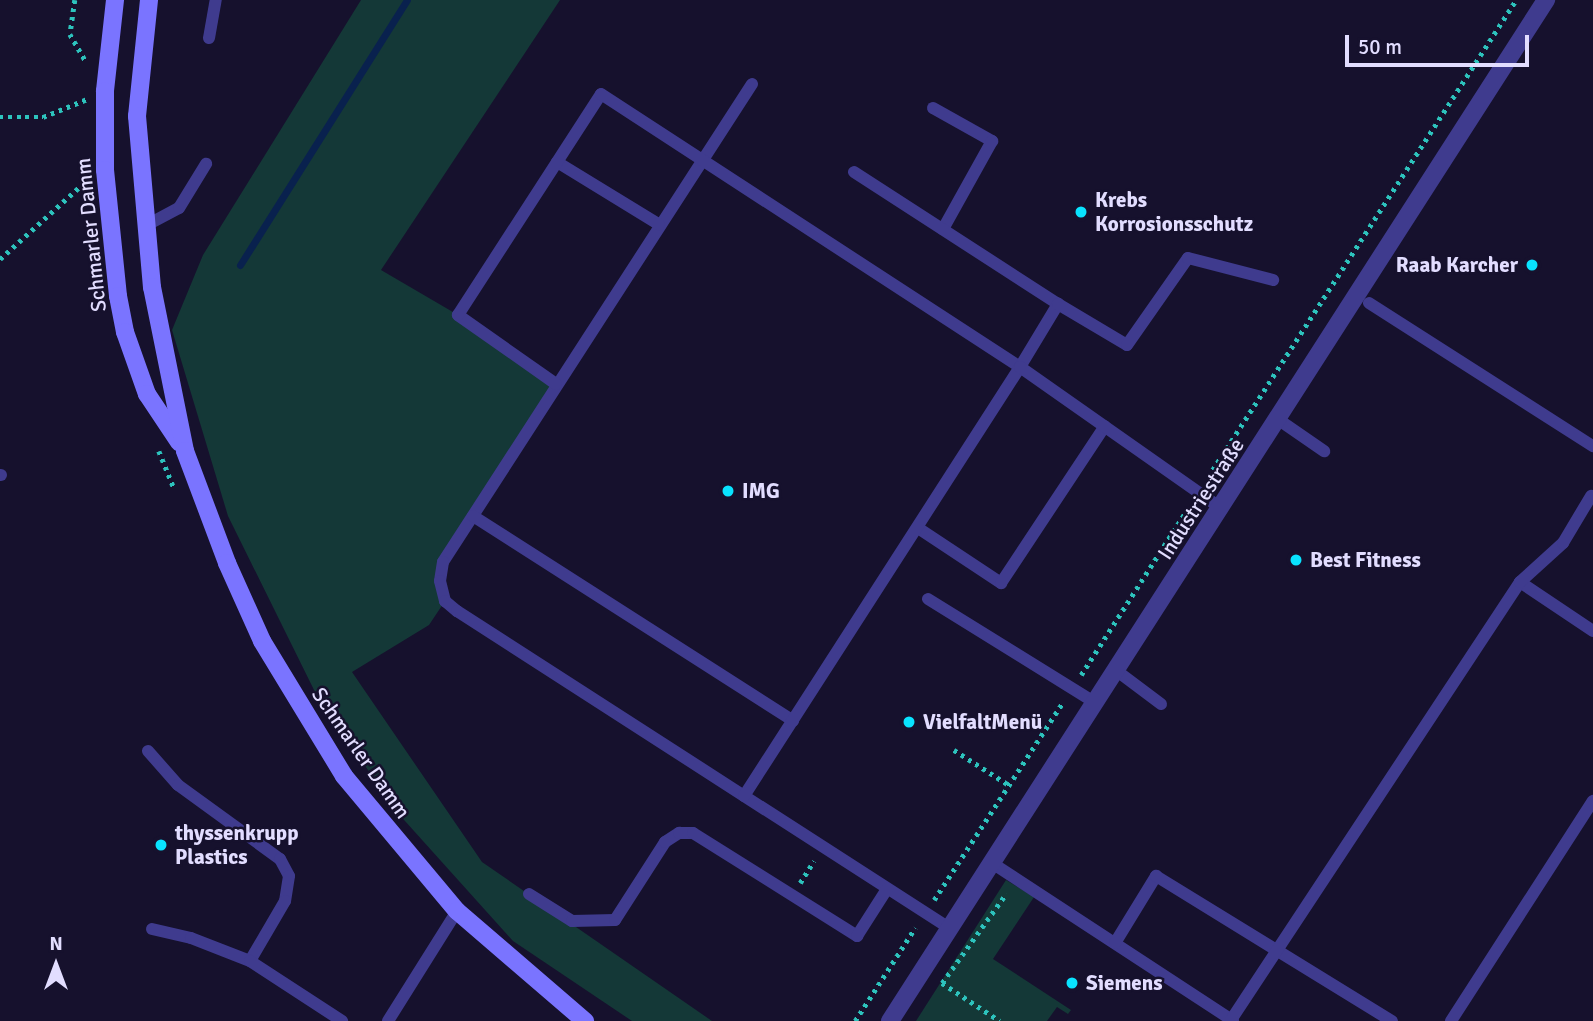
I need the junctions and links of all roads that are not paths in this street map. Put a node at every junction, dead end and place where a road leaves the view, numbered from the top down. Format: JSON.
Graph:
{"nodes":[{"id":1,"x":114,"y":0,"type":"edge"},
{"id":2,"x":149,"y":0,"type":"edge"},
{"id":3,"x":216,"y":0,"type":"edge"},
{"id":4,"x":1546,"y":0,"type":"edge"},
{"id":5,"x":209,"y":38,"type":"dead end"},
{"id":6,"x":752,"y":84,"type":"dead end"},
{"id":7,"x":933,"y":108,"type":"dead end"},
{"id":8,"x":702,"y":159,"type":"junction"},
{"id":9,"x":557,"y":162,"type":"junction"},
{"id":10,"x":206,"y":164,"type":"dead end"},
{"id":11,"x":854,"y":172,"type":"dead end"},
{"id":12,"x":658,"y":224,"type":"junction"},
{"id":13,"x":145,"y":226,"type":"junction"},
{"id":14,"x":943,"y":229,"type":"junction"},
{"id":15,"x":1273,"y":280,"type":"dead end"},
{"id":16,"x":1369,"y":303,"type":"dead end"},
{"id":17,"x":1058,"y":304,"type":"junction"},
{"id":18,"x":1020,"y":367,"type":"junction"},
{"id":19,"x":556,"y":384,"type":"junction"},
{"id":20,"x":1279,"y":420,"type":"junction"},
{"id":21,"x":1105,"y":426,"type":"junction"},
{"id":22,"x":1593,"y":446,"type":"edge"},
{"id":23,"x":185,"y":451,"type":"junction"},
{"id":24,"x":1324,"y":451,"type":"dead end"},
{"id":25,"x":1591,"y":496,"type":"dead end"},
{"id":26,"x":1222,"y":509,"type":"junction"},
{"id":27,"x":473,"y":516,"type":"junction"},
{"id":28,"x":918,"y":528,"type":"junction"},
{"id":29,"x":1520,"y":582,"type":"junction"},
{"id":30,"x":928,"y":599,"type":"dead end"},
{"id":31,"x":1593,"y":631,"type":"edge"},
{"id":32,"x":1116,"y":671,"type":"junction"},
{"id":33,"x":1096,"y":703,"type":"junction"},
{"id":34,"x":1161,"y":704,"type":"dead end"},
{"id":35,"x":793,"y":721,"type":"junction"},
{"id":36,"x":148,"y":751,"type":"dead end"},
{"id":37,"x":744,"y":796,"type":"junction"},
{"id":38,"x":1593,"y":801,"type":"edge"},
{"id":39,"x":992,"y":863,"type":"junction"},
{"id":40,"x":887,"y":889,"type":"junction"},
{"id":41,"x":528,"y":894,"type":"dead end"},
{"id":42,"x":457,"y":911,"type":"junction"},
{"id":43,"x":949,"y":928,"type":"junction"},
{"id":44,"x":152,"y":929,"type":"dead end"},
{"id":45,"x":1115,"y":943,"type":"junction"},
{"id":46,"x":1278,"y":949,"type":"junction"},
{"id":47,"x":250,"y":961,"type":"junction"},
{"id":48,"x":1232,"y":1020,"type":"edge"},
{"id":49,"x":342,"y":1021,"type":"edge"},
{"id":50,"x":388,"y":1021,"type":"edge"},
{"id":51,"x":585,"y":1021,"type":"edge"},
{"id":52,"x":890,"y":1021,"type":"edge"},
{"id":53,"x":1392,"y":1021,"type":"edge"},
{"id":54,"x":1451,"y":1021,"type":"edge"}],
"edges":[{"from":1,"to":23,"type":"street","name":"Schmarler Damm"},
{"from":2,"to":13,"type":"street","name":"Schmarler Damm"},
{"from":3,"to":5,"type":"lane"},
{"from":4,"to":20,"type":"street","name":"Industriestraße"},
{"from":6,"to":8,"type":"lane"},
{"from":7,"to":14,"type":"lane"},
{"from":8,"to":9,"type":"lane"},
{"from":8,"to":12,"type":"lane"},
{"from":8,"to":18,"type":"lane"},
{"from":9,"to":12,"type":"lane"},
{"from":9,"to":19,"type":"lane"},
{"from":10,"to":13,"type":"lane"},
{"from":11,"to":14,"type":"lane"},
{"from":12,"to":19,"type":"lane"},
{"from":13,"to":23,"type":"street","name":"Schmarler Damm"},
{"from":14,"to":17,"type":"lane"},
{"from":15,"to":17,"type":"lane"},
{"from":16,"to":22,"type":"lane"},
{"from":17,"to":18,"type":"lane"},
{"from":18,"to":21,"type":"lane"},
{"from":18,"to":28,"type":"lane"},
{"from":19,"to":27,"type":"lane"},
{"from":20,"to":24,"type":"lane"},
{"from":20,"to":26,"type":"street","name":"Industriestraße"},
{"from":21,"to":26,"type":"lane"},
{"from":21,"to":28,"type":"lane"},
{"from":23,"to":42,"type":"street","name":"Schmarler Damm"},
{"from":25,"to":29,"type":"lane"},
{"from":26,"to":32,"type":"street","name":"Industriestraße"},
{"from":27,"to":35,"type":"lane"},
{"from":27,"to":37,"type":"lane"},
{"from":28,"to":35,"type":"lane"},
{"from":29,"to":31,"type":"lane"},
{"from":29,"to":46,"type":"lane"},
{"from":30,"to":33,"type":"lane"},
{"from":32,"to":33,"type":"street","name":"Industriestraße"},
{"from":32,"to":34,"type":"lane"},
{"from":33,"to":39,"type":"street","name":"Industriestraße"},
{"from":35,"to":37,"type":"lane"},
{"from":36,"to":47,"type":"lane"},
{"from":37,"to":40,"type":"lane"},
{"from":38,"to":54,"type":"lane"},
{"from":39,"to":43,"type":"street","name":"Industriestraße"},
{"from":39,"to":45,"type":"lane"},
{"from":40,"to":41,"type":"lane"},
{"from":40,"to":43,"type":"lane"},
{"from":42,"to":50,"type":"lane"},
{"from":42,"to":51,"type":"street","name":"Schmarler Damm"},
{"from":43,"to":52,"type":"street","name":"Industriestraße"},
{"from":44,"to":47,"type":"lane"},
{"from":45,"to":46,"type":"lane"},
{"from":45,"to":48,"type":"lane"},
{"from":46,"to":48,"type":"lane"},
{"from":46,"to":53,"type":"lane"},
{"from":47,"to":49,"type":"lane"}]}
